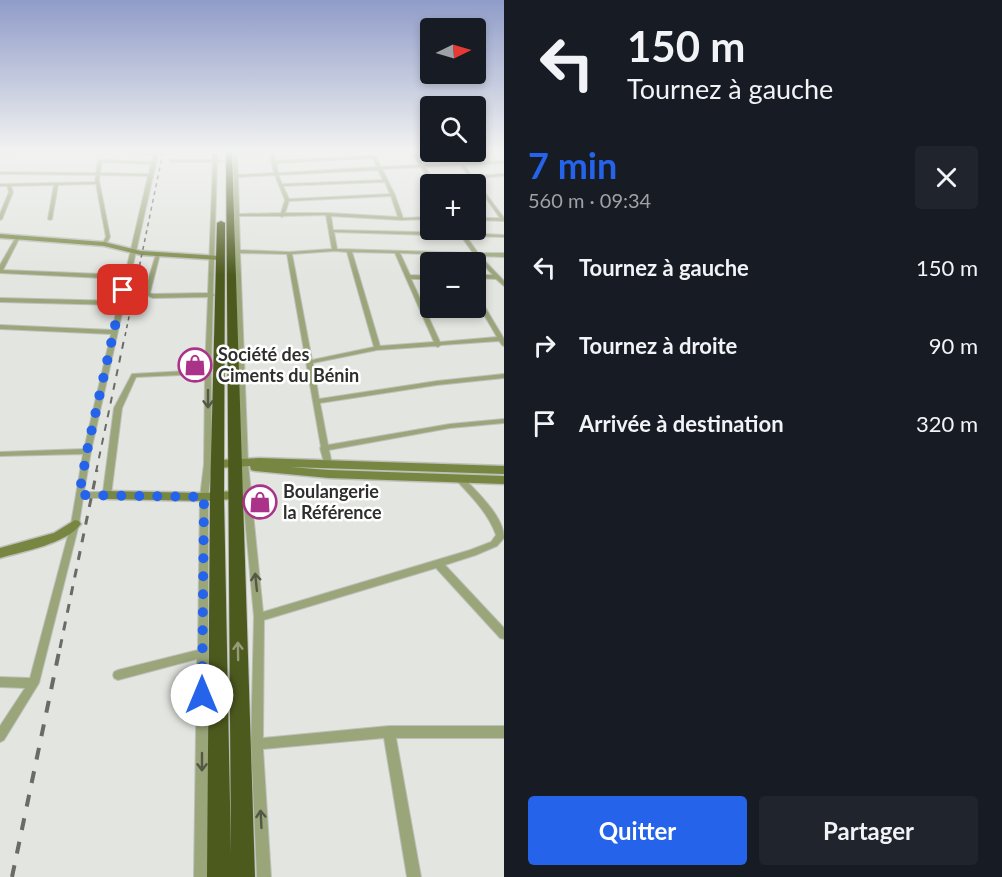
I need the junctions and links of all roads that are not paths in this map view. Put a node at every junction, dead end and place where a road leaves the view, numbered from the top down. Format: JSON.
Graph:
{"nodes":[{"id":1,"x":11,"y":193,"type":"edge"},
{"id":2,"x":55,"y":193,"type":"edge"},
{"id":3,"x":100,"y":193,"type":"edge"},
{"id":4,"x":147,"y":193,"type":"edge"},
{"id":5,"x":222,"y":193,"type":"edge"},
{"id":6,"x":227,"y":193,"type":"edge"},
{"id":7,"x":235,"y":193,"type":"edge"},
{"id":8,"x":284,"y":193,"type":"edge"},
{"id":9,"x":393,"y":195,"type":"joint"},
{"id":10,"x":486,"y":196,"type":"edge"},
{"id":11,"x":287,"y":200,"type":"junction"},
{"id":12,"x":328,"y":214,"type":"junction"},
{"id":13,"x":236,"y":215,"type":"junction"},
{"id":14,"x":282,"y":216,"type":"junction"},
{"id":15,"x":420,"y":218,"type":"edge"},
{"id":16,"x":0,"y":219,"type":"edge"},
{"id":17,"x":50,"y":219,"type":"dead end"},
{"id":18,"x":401,"y":219,"type":"junction"},
{"id":19,"x":486,"y":219,"type":"edge"},
{"id":20,"x":503,"y":220,"type":"edge"},
{"id":21,"x":331,"y":231,"type":"junction"},
{"id":22,"x":420,"y":232,"type":"edge"},
{"id":23,"x":486,"y":234,"type":"edge"},
{"id":24,"x":0,"y":236,"type":"edge"},
{"id":25,"x":504,"y":236,"type":"edge"},
{"id":26,"x":18,"y":237,"type":"junction"},
{"id":27,"x":104,"y":244,"type":"junction"},
{"id":28,"x":335,"y":250,"type":"junction"},
{"id":29,"x":236,"y":251,"type":"junction"},
{"id":30,"x":348,"y":251,"type":"junction"},
{"id":31,"x":133,"y":252,"type":"junction"},
{"id":32,"x":397,"y":252,"type":"junction"},
{"id":33,"x":289,"y":253,"type":"junction"},
{"id":34,"x":420,"y":253,"type":"edge"},
{"id":35,"x":486,"y":254,"type":"edge"},
{"id":36,"x":158,"y":255,"type":"junction"},
{"id":37,"x":504,"y":255,"type":"edge"},
{"id":38,"x":217,"y":258,"type":"junction"},
{"id":39,"x":486,"y":266,"type":"edge"},
{"id":40,"x":0,"y":271,"type":"edge"},
{"id":41,"x":126,"y":277,"type":"junction"},
{"id":42,"x":408,"y":277,"type":"junction"},
{"id":43,"x":420,"y":277,"type":"edge"},
{"id":44,"x":486,"y":277,"type":"edge"},
{"id":45,"x":496,"y":277,"type":"junction"},
{"id":46,"x":504,"y":284,"type":"edge"},
{"id":47,"x":212,"y":295,"type":"junction"},
{"id":48,"x":0,"y":300,"type":"edge"},
{"id":49,"x":120,"y":303,"type":"junction"},
{"id":50,"x":486,"y":314,"type":"edge"},
{"id":51,"x":0,"y":327,"type":"edge"},
{"id":52,"x":114,"y":332,"type":"junction"},
{"id":53,"x":502,"y":341,"type":"edge"},
{"id":54,"x":438,"y":345,"type":"junction"},
{"id":55,"x":377,"y":348,"type":"junction"},
{"id":56,"x":309,"y":362,"type":"junction"},
{"id":57,"x":208,"y":372,"type":"junction"},
{"id":58,"x":504,"y":376,"type":"edge"},
{"id":59,"x":317,"y":401,"type":"junction"},
{"id":60,"x":504,"y":421,"type":"edge"},
{"id":61,"x":324,"y":448,"type":"junction"},
{"id":62,"x":87,"y":451,"type":"junction"},
{"id":63,"x":0,"y":454,"type":"edge"},
{"id":64,"x":239,"y":463,"type":"junction"},
{"id":65,"x":213,"y":464,"type":"junction"},
{"id":66,"x":328,"y":464,"type":"junction"},
{"id":67,"x":504,"y":470,"type":"edge"},
{"id":68,"x":459,"y":478,"type":"junction"},
{"id":69,"x":504,"y":480,"type":"edge"},
{"id":70,"x":79,"y":495,"type":"junction"},
{"id":71,"x":107,"y":495,"type":"junction"},
{"id":72,"x":234,"y":495,"type":"junction"},
{"id":73,"x":211,"y":496,"type":"junction"},
{"id":74,"x":75,"y":524,"type":"junction"},
{"id":75,"x":2,"y":551,"type":"edge"},
{"id":76,"x":438,"y":564,"type":"junction"},
{"id":77,"x":259,"y":617,"type":"junction"},
{"id":78,"x":504,"y":636,"type":"edge"},
{"id":79,"x":203,"y":653,"type":"junction"},
{"id":80,"x":118,"y":675,"type":"dead end"},
{"id":81,"x":0,"y":682,"type":"edge"},
{"id":82,"x":34,"y":683,"type":"junction"},
{"id":83,"x":389,"y":732,"type":"junction"},
{"id":84,"x":504,"y":732,"type":"edge"},
{"id":85,"x":0,"y":736,"type":"edge"},
{"id":86,"x":257,"y":744,"type":"junction"},
{"id":87,"x":201,"y":877,"type":"edge"},
{"id":88,"x":219,"y":877,"type":"edge"},
{"id":89,"x":243,"y":877,"type":"edge"},
{"id":90,"x":264,"y":877,"type":"edge"},
{"id":91,"x":414,"y":877,"type":"edge"}],
"edges":[{"from":1,"to":16,"type":"street"},
{"from":2,"to":17,"type":"street"},
{"from":3,"to":27,"type":"street"},
{"from":4,"to":31,"type":"street"},
{"from":5,"to":38,"type":"highway"},
{"from":6,"to":64,"type":"highway"},
{"from":7,"to":13,"type":"street"},
{"from":8,"to":11,"type":"street"},
{"from":9,"to":11,"type":"street"},
{"from":9,"to":18,"type":"street"},
{"from":10,"to":20,"type":"street"},
{"from":11,"to":14,"type":"street"},
{"from":12,"to":14,"type":"street"},
{"from":12,"to":18,"type":"street"},
{"from":12,"to":21,"type":"street"},
{"from":13,"to":14,"type":"street"},
{"from":13,"to":29,"type":"street"},
{"from":15,"to":18,"type":"street"},
{"from":19,"to":20,"type":"street"},
{"from":21,"to":22,"type":"street"},
{"from":21,"to":28,"type":"street"},
{"from":23,"to":25,"type":"street"},
{"from":24,"to":26,"type":"street"},
{"from":26,"to":27,"type":"street"},
{"from":26,"to":40,"type":"street"},
{"from":27,"to":31,"type":"street"},
{"from":28,"to":30,"type":"street"},
{"from":28,"to":33,"type":"street"},
{"from":29,"to":33,"type":"street"},
{"from":29,"to":64,"type":"street"},
{"from":30,"to":32,"type":"street"},
{"from":30,"to":55,"type":"street"},
{"from":31,"to":36,"type":"street"},
{"from":31,"to":41,"type":"street"},
{"from":32,"to":34,"type":"street"},
{"from":32,"to":42,"type":"street"},
{"from":33,"to":56,"type":"street"},
{"from":35,"to":37,"type":"street"},
{"from":36,"to":38,"type":"street"},
{"from":36,"to":47,"type":"street"},
{"from":38,"to":47,"type":"street"},
{"from":38,"to":65,"type":"highway"},
{"from":39,"to":45,"type":"street"},
{"from":40,"to":41,"type":"street"},
{"from":41,"to":49,"type":"street"},
{"from":42,"to":43,"type":"street"},
{"from":42,"to":54,"type":"street"},
{"from":44,"to":45,"type":"street"},
{"from":45,"to":46,"type":"street"},
{"from":47,"to":57,"type":"street"},
{"from":48,"to":49,"type":"street"},
{"from":49,"to":52,"type":"street"},
{"from":50,"to":53,"type":"street"},
{"from":51,"to":52,"type":"street"},
{"from":52,"to":62,"type":"street"},
{"from":53,"to":54,"type":"street"},
{"from":54,"to":55,"type":"street"},
{"from":55,"to":56,"type":"street"},
{"from":56,"to":59,"type":"street"},
{"from":57,"to":65,"type":"street","one_way":true},
{"from":57,"to":71,"type":"street"},
{"from":58,"to":59,"type":"street"},
{"from":59,"to":61,"type":"street"},
{"from":60,"to":61,"type":"street"},
{"from":61,"to":66,"type":"street"},
{"from":62,"to":63,"type":"street"},
{"from":62,"to":70,"type":"street"},
{"from":64,"to":65,"type":"street"},
{"from":64,"to":66,"type":"street"},
{"from":64,"to":68,"type":"street"},
{"from":64,"to":72,"type":"highway"},
{"from":77,"to":64,"type":"street","one_way":true},
{"from":65,"to":73,"type":"highway"},
{"from":66,"to":67,"type":"street"},
{"from":68,"to":69,"type":"street"},
{"from":68,"to":76,"type":"street"},
{"from":70,"to":71,"type":"street"},
{"from":70,"to":74,"type":"street"},
{"from":71,"to":73,"type":"street"},
{"from":72,"to":73,"type":"street"},
{"from":89,"to":72,"type":"highway","one_way":true},
{"from":73,"to":79,"type":"street"},
{"from":73,"to":88,"type":"highway"},
{"from":74,"to":75,"type":"street"},
{"from":74,"to":82,"type":"street"},
{"from":76,"to":77,"type":"street"},
{"from":76,"to":78,"type":"street"},
{"from":77,"to":86,"type":"street"},
{"from":79,"to":80,"type":"street"},
{"from":79,"to":87,"type":"street","one_way":true},
{"from":81,"to":82,"type":"street"},
{"from":82,"to":85,"type":"street"},
{"from":83,"to":84,"type":"street"},
{"from":83,"to":86,"type":"street"},
{"from":83,"to":91,"type":"street"},
{"from":90,"to":86,"type":"street","one_way":true}]}
